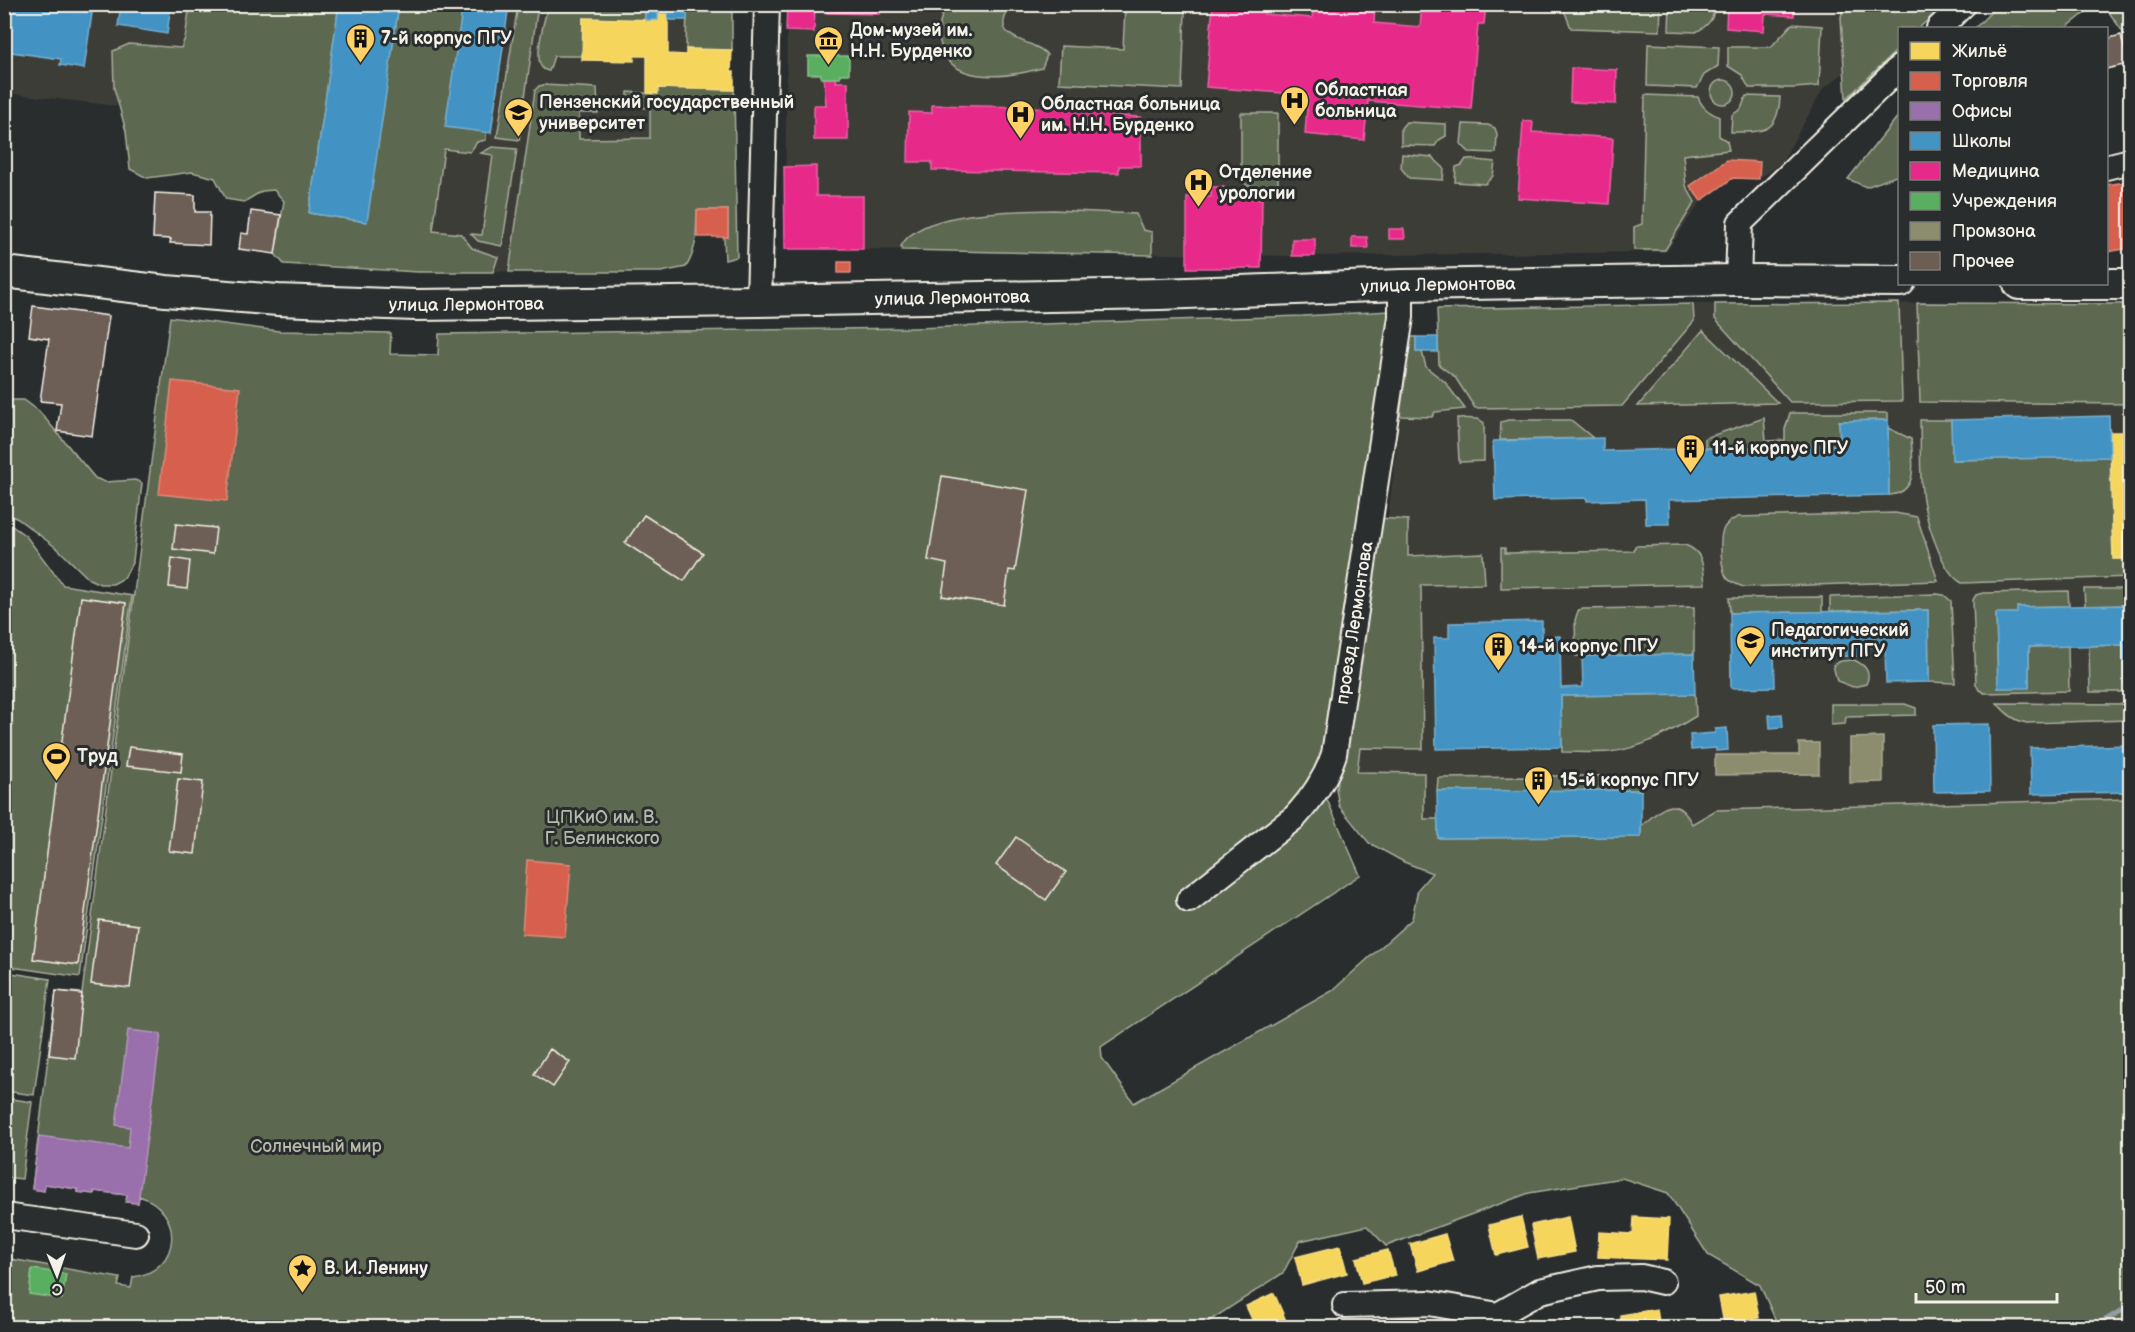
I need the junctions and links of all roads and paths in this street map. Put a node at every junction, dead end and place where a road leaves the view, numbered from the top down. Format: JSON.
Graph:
{"nodes":[{"id":1,"x":767,"y":4,"type":"edge"},
{"id":2,"x":1964,"y":4,"type":"edge"},
{"id":3,"x":1940,"y":27,"type":"edge"},
{"id":4,"x":1898,"y":68,"type":"edge"},
{"id":5,"x":2130,"y":161,"type":"edge"},
{"id":6,"x":2108,"y":166,"type":"edge"},
{"id":7,"x":4,"y":272,"type":"edge"},
{"id":8,"x":1738,"y":280,"type":"junction"},
{"id":9,"x":1898,"y":281,"type":"edge"},
{"id":10,"x":2108,"y":284,"type":"edge"},
{"id":11,"x":2130,"y":284,"type":"edge"},
{"id":12,"x":1401,"y":285,"type":"junction"},
{"id":13,"x":759,"y":301,"type":"junction"},
{"id":14,"x":1189,"y":900,"type":"dead end"},
{"id":15,"x":4,"y":1216,"type":"edge"},
{"id":16,"x":136,"y":1234,"type":"dead end"},
{"id":17,"x":1664,"y":1282,"type":"dead end"},
{"id":18,"x":1345,"y":1305,"type":"dead end"},
{"id":19,"x":1499,"y":1321,"type":"edge"}],
"edges":[{"from":1,"to":13,"type":"street"},
{"from":2,"to":3,"type":"street"},
{"from":4,"to":8,"type":"street"},
{"from":5,"to":6,"type":"street"},
{"from":7,"to":13,"type":"main road","name":"улица Лермонтова"},
{"from":8,"to":9,"type":"main road","name":"улица Лермонтова"},
{"from":8,"to":12,"type":"main road","name":"улица Лермонтова"},
{"from":10,"to":11,"type":"main road"},
{"from":12,"to":13,"type":"main road","name":"улица Лермонтова"},
{"from":12,"to":14,"type":"street","name":"проезд Лермонтова"},
{"from":15,"to":16,"type":"street"},
{"from":17,"to":19,"type":"street"},
{"from":18,"to":19,"type":"street"}]}
